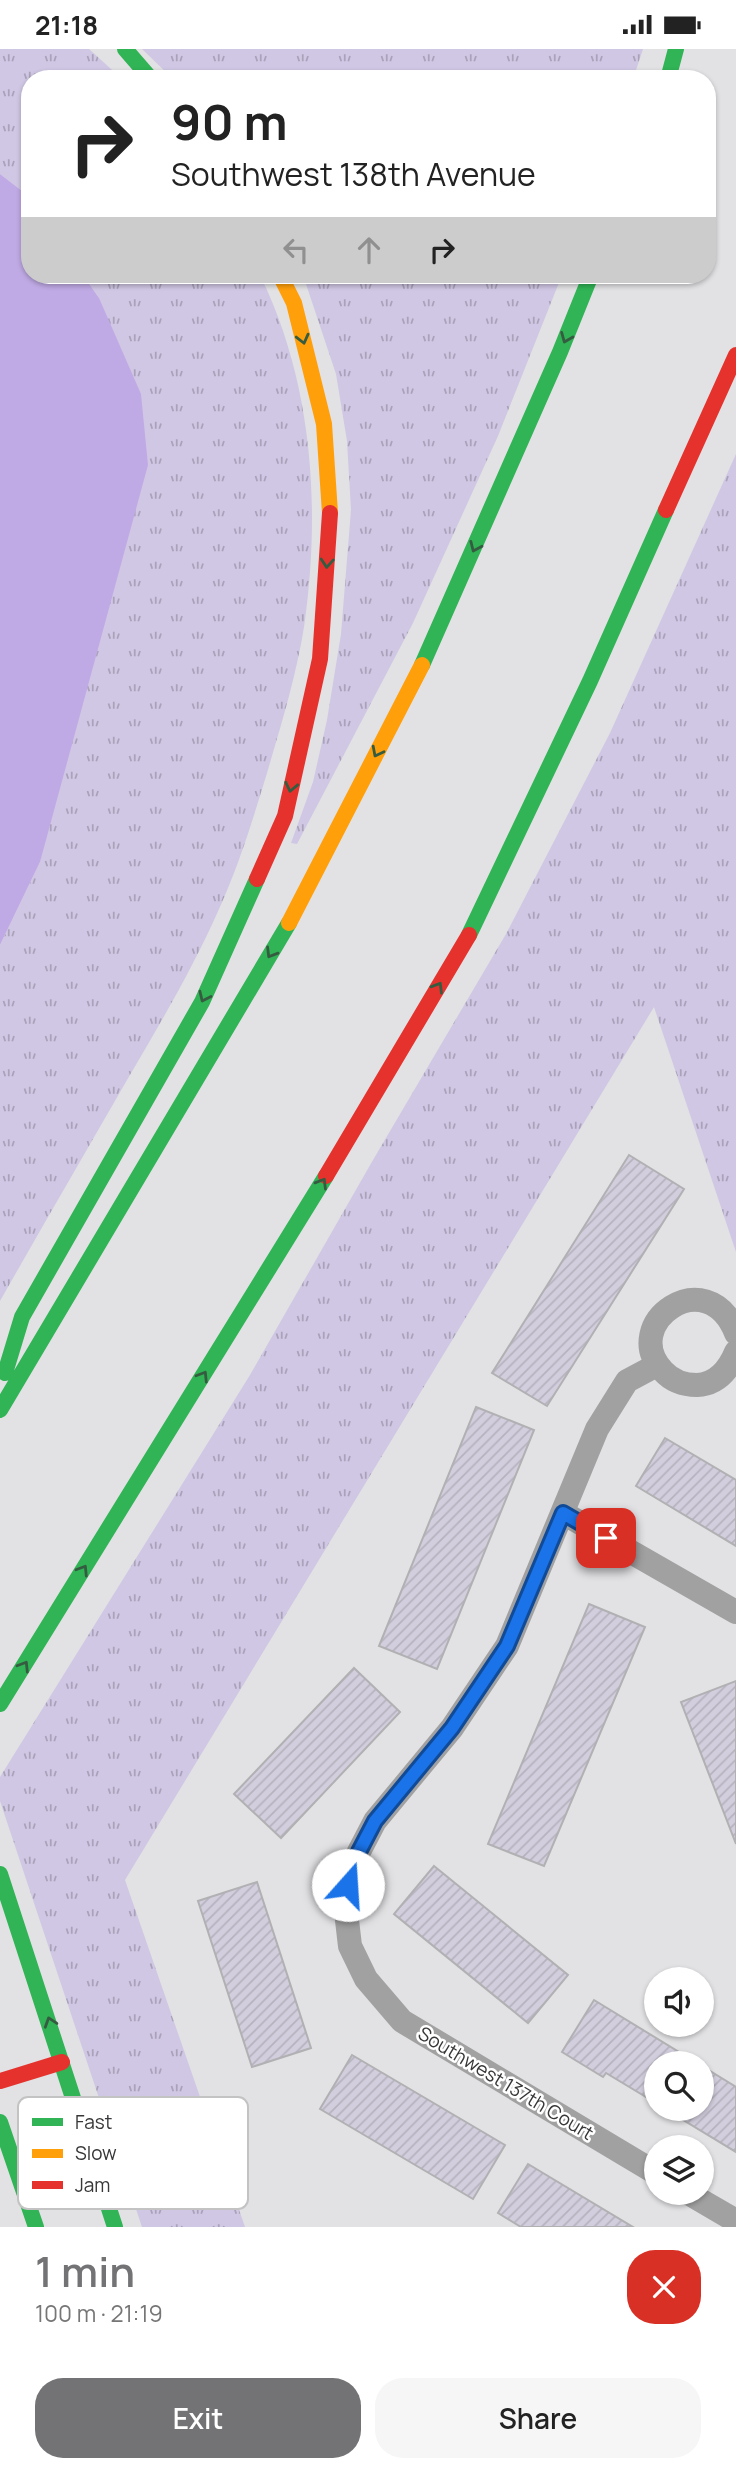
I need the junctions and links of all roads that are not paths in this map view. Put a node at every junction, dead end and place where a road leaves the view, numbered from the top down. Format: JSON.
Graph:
{"nodes":[{"id":1,"x":125,"y":49,"type":"edge"},
{"id":2,"x":676,"y":49,"type":"edge"},
{"id":3,"x":142,"y":70,"type":"edge"},
{"id":4,"x":670,"y":70,"type":"edge"},
{"id":5,"x":284,"y":284,"type":"edge"},
{"id":6,"x":587,"y":284,"type":"edge"},
{"id":7,"x":736,"y":355,"type":"edge"},
{"id":8,"x":736,"y":1333,"type":"edge"},
{"id":9,"x":736,"y":1352,"type":"edge"},
{"id":10,"x":657,"y":1365,"type":"junction"},
{"id":11,"x":0,"y":1390,"type":"edge"},
{"id":12,"x":0,"y":1410,"type":"edge"},
{"id":13,"x":563,"y":1513,"type":"junction"},
{"id":14,"x":736,"y":1612,"type":"edge"},
{"id":15,"x":0,"y":1704,"type":"edge"},
{"id":16,"x":0,"y":1874,"type":"edge"},
{"id":17,"x":62,"y":2062,"type":"junction"},
{"id":18,"x":0,"y":2081,"type":"edge"},
{"id":19,"x":73,"y":2097,"type":"edge"},
{"id":20,"x":0,"y":2122,"type":"edge"},
{"id":21,"x":644,"y":2166,"type":"edge"},
{"id":22,"x":18,"y":2174,"type":"edge"},
{"id":23,"x":709,"y":2205,"type":"edge"},
{"id":24,"x":30,"y":2209,"type":"edge"},
{"id":25,"x":109,"y":2209,"type":"edge"},
{"id":26,"x":736,"y":2221,"type":"edge"},
{"id":27,"x":36,"y":2227,"type":"edge"},
{"id":28,"x":115,"y":2227,"type":"edge"}],
"edges":[{"from":1,"to":3,"type":"main road"},
{"from":2,"to":4,"type":"main road"},
{"from":5,"to":11,"type":"main road","one_way":true},
{"from":6,"to":12,"type":"main road","one_way":true},
{"from":15,"to":7,"type":"main road","one_way":true},
{"from":8,"to":10,"type":"street"},
{"from":9,"to":10,"type":"street"},
{"from":10,"to":13,"type":"street","name":"Southwest 137th Court"},
{"from":13,"to":14,"type":"street"},
{"from":13,"to":21,"type":"street","name":"Southwest 137th Court"},
{"from":17,"to":16,"type":"main road","one_way":true},
{"from":17,"to":18,"type":"main road"},
{"from":17,"to":19,"type":"main road"},
{"from":20,"to":22,"type":"main road"},
{"from":23,"to":26,"type":"street"},
{"from":24,"to":27,"type":"main road"},
{"from":25,"to":28,"type":"main road"}]}
